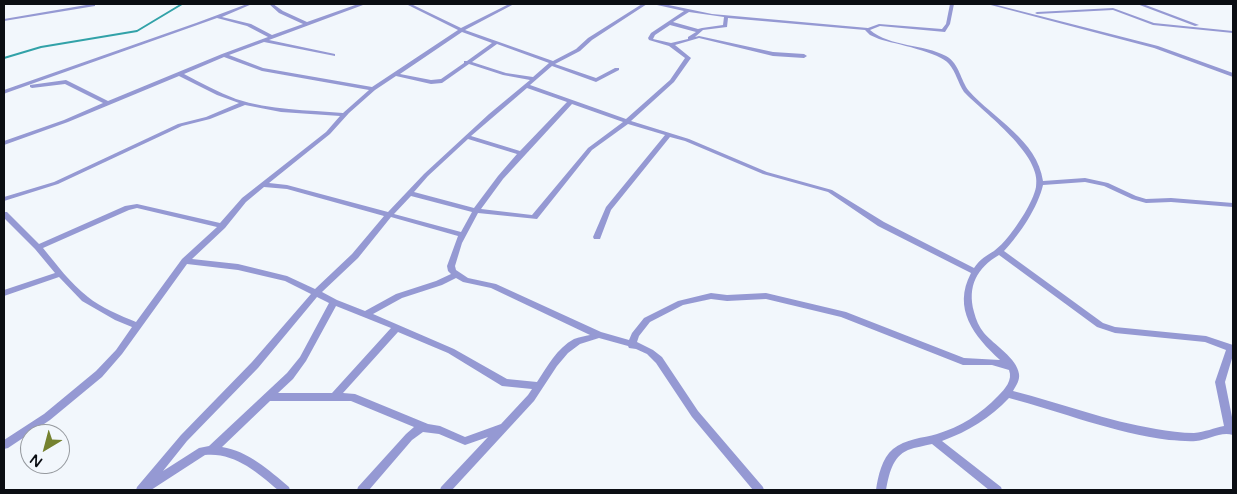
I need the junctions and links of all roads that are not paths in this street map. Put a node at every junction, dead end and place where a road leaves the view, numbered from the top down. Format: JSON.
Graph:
{"nodes":[{"id":1,"x":250,"y":4,"type":"edge"},
{"id":2,"x":271,"y":4,"type":"edge"},
{"id":3,"x":361,"y":4,"type":"edge"},
{"id":4,"x":408,"y":4,"type":"edge"},
{"id":5,"x":512,"y":4,"type":"edge"},
{"id":6,"x":645,"y":4,"type":"edge"},
{"id":7,"x":658,"y":4,"type":"edge"},
{"id":8,"x":952,"y":4,"type":"edge"},
{"id":9,"x":989,"y":4,"type":"edge"},
{"id":10,"x":1139,"y":4,"type":"edge"},
{"id":11,"x":93,"y":5,"type":"dead end"},
{"id":12,"x":687,"y":12,"type":"junction"},
{"id":13,"x":1030,"y":13,"type":"junction"},
{"id":14,"x":218,"y":17,"type":"junction"},
{"id":15,"x":726,"y":17,"type":"junction"},
{"id":16,"x":4,"y":20,"type":"edge"},
{"id":17,"x":670,"y":23,"type":"junction"},
{"id":18,"x":307,"y":24,"type":"junction"},
{"id":19,"x":1208,"y":28,"type":"junction"},
{"id":20,"x":867,"y":29,"type":"junction"},
{"id":21,"x":461,"y":30,"type":"junction"},
{"id":22,"x":699,"y":31,"type":"junction"},
{"id":23,"x":1233,"y":32,"type":"edge"},
{"id":24,"x":272,"y":37,"type":"junction"},
{"id":25,"x":689,"y":38,"type":"junction"},
{"id":26,"x":264,"y":40,"type":"junction"},
{"id":27,"x":497,"y":42,"type":"junction"},
{"id":28,"x":671,"y":44,"type":"junction"},
{"id":29,"x":224,"y":55,"type":"junction"},
{"id":30,"x":333,"y":55,"type":"dead end"},
{"id":31,"x":804,"y":56,"type":"dead end"},
{"id":32,"x":466,"y":62,"type":"junction"},
{"id":33,"x":552,"y":64,"type":"junction"},
{"id":34,"x":617,"y":69,"type":"dead end"},
{"id":35,"x":180,"y":74,"type":"junction"},
{"id":36,"x":394,"y":74,"type":"junction"},
{"id":37,"x":1233,"y":75,"type":"edge"},
{"id":38,"x":535,"y":79,"type":"junction"},
{"id":39,"x":528,"y":86,"type":"junction"},
{"id":40,"x":16,"y":89,"type":"junction"},
{"id":41,"x":373,"y":89,"type":"junction"},
{"id":42,"x":4,"y":92,"type":"edge"},
{"id":43,"x":571,"y":101,"type":"junction"},
{"id":44,"x":107,"y":103,"type":"junction"},
{"id":45,"x":244,"y":103,"type":"junction"},
{"id":46,"x":344,"y":115,"type":"junction"},
{"id":47,"x":626,"y":121,"type":"junction"},
{"id":48,"x":668,"y":135,"type":"junction"},
{"id":49,"x":467,"y":137,"type":"junction"},
{"id":50,"x":4,"y":143,"type":"edge"},
{"id":51,"x":523,"y":154,"type":"junction"},
{"id":52,"x":1040,"y":183,"type":"junction"},
{"id":53,"x":263,"y":185,"type":"junction"},
{"id":54,"x":410,"y":193,"type":"junction"},
{"id":55,"x":4,"y":199,"type":"edge"},
{"id":56,"x":1233,"y":205,"type":"edge"},
{"id":57,"x":477,"y":211,"type":"junction"},
{"id":58,"x":4,"y":214,"type":"edge"},
{"id":59,"x":388,"y":216,"type":"junction"},
{"id":60,"x":222,"y":226,"type":"junction"},
{"id":61,"x":460,"y":234,"type":"junction"},
{"id":62,"x":597,"y":237,"type":"dead end"},
{"id":63,"x":38,"y":247,"type":"junction"},
{"id":64,"x":999,"y":251,"type":"junction"},
{"id":65,"x":185,"y":261,"type":"junction"},
{"id":66,"x":976,"y":272,"type":"junction"},
{"id":67,"x":60,"y":274,"type":"junction"},
{"id":68,"x":455,"y":274,"type":"junction"},
{"id":69,"x":4,"y":293,"type":"edge"},
{"id":70,"x":316,"y":293,"type":"junction"},
{"id":71,"x":334,"y":302,"type":"junction"},
{"id":72,"x":366,"y":314,"type":"junction"},
{"id":73,"x":138,"y":326,"type":"junction"},
{"id":74,"x":397,"y":327,"type":"junction"},
{"id":75,"x":599,"y":335,"type":"junction"},
{"id":76,"x":632,"y":346,"type":"junction"},
{"id":77,"x":1232,"y":348,"type":"edge"},
{"id":78,"x":1011,"y":366,"type":"junction"},
{"id":79,"x":539,"y":386,"type":"junction"},
{"id":80,"x":1008,"y":394,"type":"junction"},
{"id":81,"x":335,"y":396,"type":"junction"},
{"id":82,"x":270,"y":397,"type":"junction"},
{"id":83,"x":505,"y":426,"type":"junction"},
{"id":84,"x":424,"y":427,"type":"junction"},
{"id":85,"x":1232,"y":429,"type":"edge"},
{"id":86,"x":934,"y":440,"type":"junction"},
{"id":87,"x":4,"y":445,"type":"edge"},
{"id":88,"x":213,"y":449,"type":"junction"},
{"id":89,"x":142,"y":490,"type":"edge"},
{"id":90,"x":285,"y":490,"type":"edge"},
{"id":91,"x":362,"y":490,"type":"edge"},
{"id":92,"x":445,"y":490,"type":"edge"},
{"id":93,"x":759,"y":490,"type":"edge"},
{"id":94,"x":880,"y":490,"type":"edge"},
{"id":95,"x":997,"y":490,"type":"edge"}],
"edges":[{"from":1,"to":14,"type":"street"},
{"from":2,"to":18,"type":"street"},
{"from":3,"to":18,"type":"street"},
{"from":4,"to":21,"type":"street"},
{"from":5,"to":21,"type":"street"},
{"from":6,"to":33,"type":"street"},
{"from":7,"to":12,"type":"street"},
{"from":8,"to":20,"type":"street"},
{"from":9,"to":13,"type":"street"},
{"from":10,"to":19,"type":"street"},
{"from":11,"to":16,"type":"street"},
{"from":12,"to":15,"type":"street"},
{"from":12,"to":17,"type":"street"},
{"from":13,"to":19,"type":"street"},
{"from":13,"to":37,"type":"street"},
{"from":14,"to":24,"type":"street"},
{"from":14,"to":40,"type":"street"},
{"from":15,"to":20,"type":"street"},
{"from":15,"to":22,"type":"street"},
{"from":17,"to":22,"type":"street"},
{"from":17,"to":28,"type":"street"},
{"from":18,"to":24,"type":"street"},
{"from":19,"to":23,"type":"street"},
{"from":20,"to":52,"type":"street"},
{"from":21,"to":27,"type":"street"},
{"from":21,"to":36,"type":"street"},
{"from":22,"to":25,"type":"street"},
{"from":24,"to":26,"type":"street"},
{"from":25,"to":28,"type":"street"},
{"from":25,"to":31,"type":"street"},
{"from":26,"to":29,"type":"street"},
{"from":26,"to":30,"type":"street"},
{"from":27,"to":32,"type":"street"},
{"from":27,"to":33,"type":"street"},
{"from":28,"to":47,"type":"street"},
{"from":29,"to":35,"type":"street"},
{"from":29,"to":41,"type":"street"},
{"from":32,"to":36,"type":"street"},
{"from":32,"to":38,"type":"street"},
{"from":33,"to":34,"type":"street"},
{"from":33,"to":38,"type":"street"},
{"from":35,"to":44,"type":"street"},
{"from":35,"to":45,"type":"street"},
{"from":36,"to":41,"type":"street"},
{"from":38,"to":39,"type":"street"},
{"from":39,"to":43,"type":"street"},
{"from":39,"to":49,"type":"street"},
{"from":40,"to":42,"type":"street"},
{"from":40,"to":44,"type":"street"},
{"from":41,"to":46,"type":"street"},
{"from":43,"to":47,"type":"street"},
{"from":43,"to":51,"type":"street"},
{"from":44,"to":50,"type":"street"},
{"from":45,"to":46,"type":"street"},
{"from":45,"to":55,"type":"street"},
{"from":46,"to":53,"type":"street"},
{"from":47,"to":48,"type":"street"},
{"from":47,"to":57,"type":"street"},
{"from":48,"to":62,"type":"street"},
{"from":48,"to":66,"type":"street"},
{"from":49,"to":51,"type":"street"},
{"from":49,"to":54,"type":"street"},
{"from":51,"to":57,"type":"street"},
{"from":52,"to":56,"type":"street"},
{"from":52,"to":64,"type":"street"},
{"from":53,"to":59,"type":"street"},
{"from":53,"to":60,"type":"street"},
{"from":54,"to":57,"type":"street"},
{"from":54,"to":59,"type":"street"},
{"from":57,"to":61,"type":"street"},
{"from":58,"to":63,"type":"street"},
{"from":59,"to":61,"type":"street"},
{"from":59,"to":70,"type":"street"},
{"from":60,"to":63,"type":"street"},
{"from":60,"to":65,"type":"street"},
{"from":61,"to":68,"type":"street"},
{"from":63,"to":67,"type":"street"},
{"from":64,"to":66,"type":"street"},
{"from":64,"to":77,"type":"street"},
{"from":65,"to":70,"type":"street"},
{"from":65,"to":73,"type":"street"},
{"from":66,"to":78,"type":"street"},
{"from":67,"to":69,"type":"street"},
{"from":67,"to":73,"type":"street"},
{"from":68,"to":72,"type":"street"},
{"from":68,"to":75,"type":"street"},
{"from":70,"to":71,"type":"street"},
{"from":70,"to":89,"type":"street"},
{"from":71,"to":72,"type":"street"},
{"from":71,"to":82,"type":"street"},
{"from":72,"to":74,"type":"street"},
{"from":73,"to":87,"type":"street"},
{"from":74,"to":79,"type":"street"},
{"from":74,"to":81,"type":"street"},
{"from":75,"to":76,"type":"street"},
{"from":75,"to":79,"type":"street"},
{"from":76,"to":78,"type":"street"},
{"from":76,"to":93,"type":"street"},
{"from":77,"to":85,"type":"street"},
{"from":78,"to":80,"type":"street"},
{"from":79,"to":83,"type":"street"},
{"from":80,"to":85,"type":"street"},
{"from":80,"to":86,"type":"street"},
{"from":81,"to":82,"type":"street"},
{"from":81,"to":84,"type":"street"},
{"from":82,"to":88,"type":"street"},
{"from":83,"to":84,"type":"street"},
{"from":83,"to":92,"type":"street"},
{"from":84,"to":91,"type":"street"},
{"from":86,"to":94,"type":"street"},
{"from":86,"to":95,"type":"street"},
{"from":88,"to":89,"type":"street"},
{"from":88,"to":90,"type":"street"}]}
